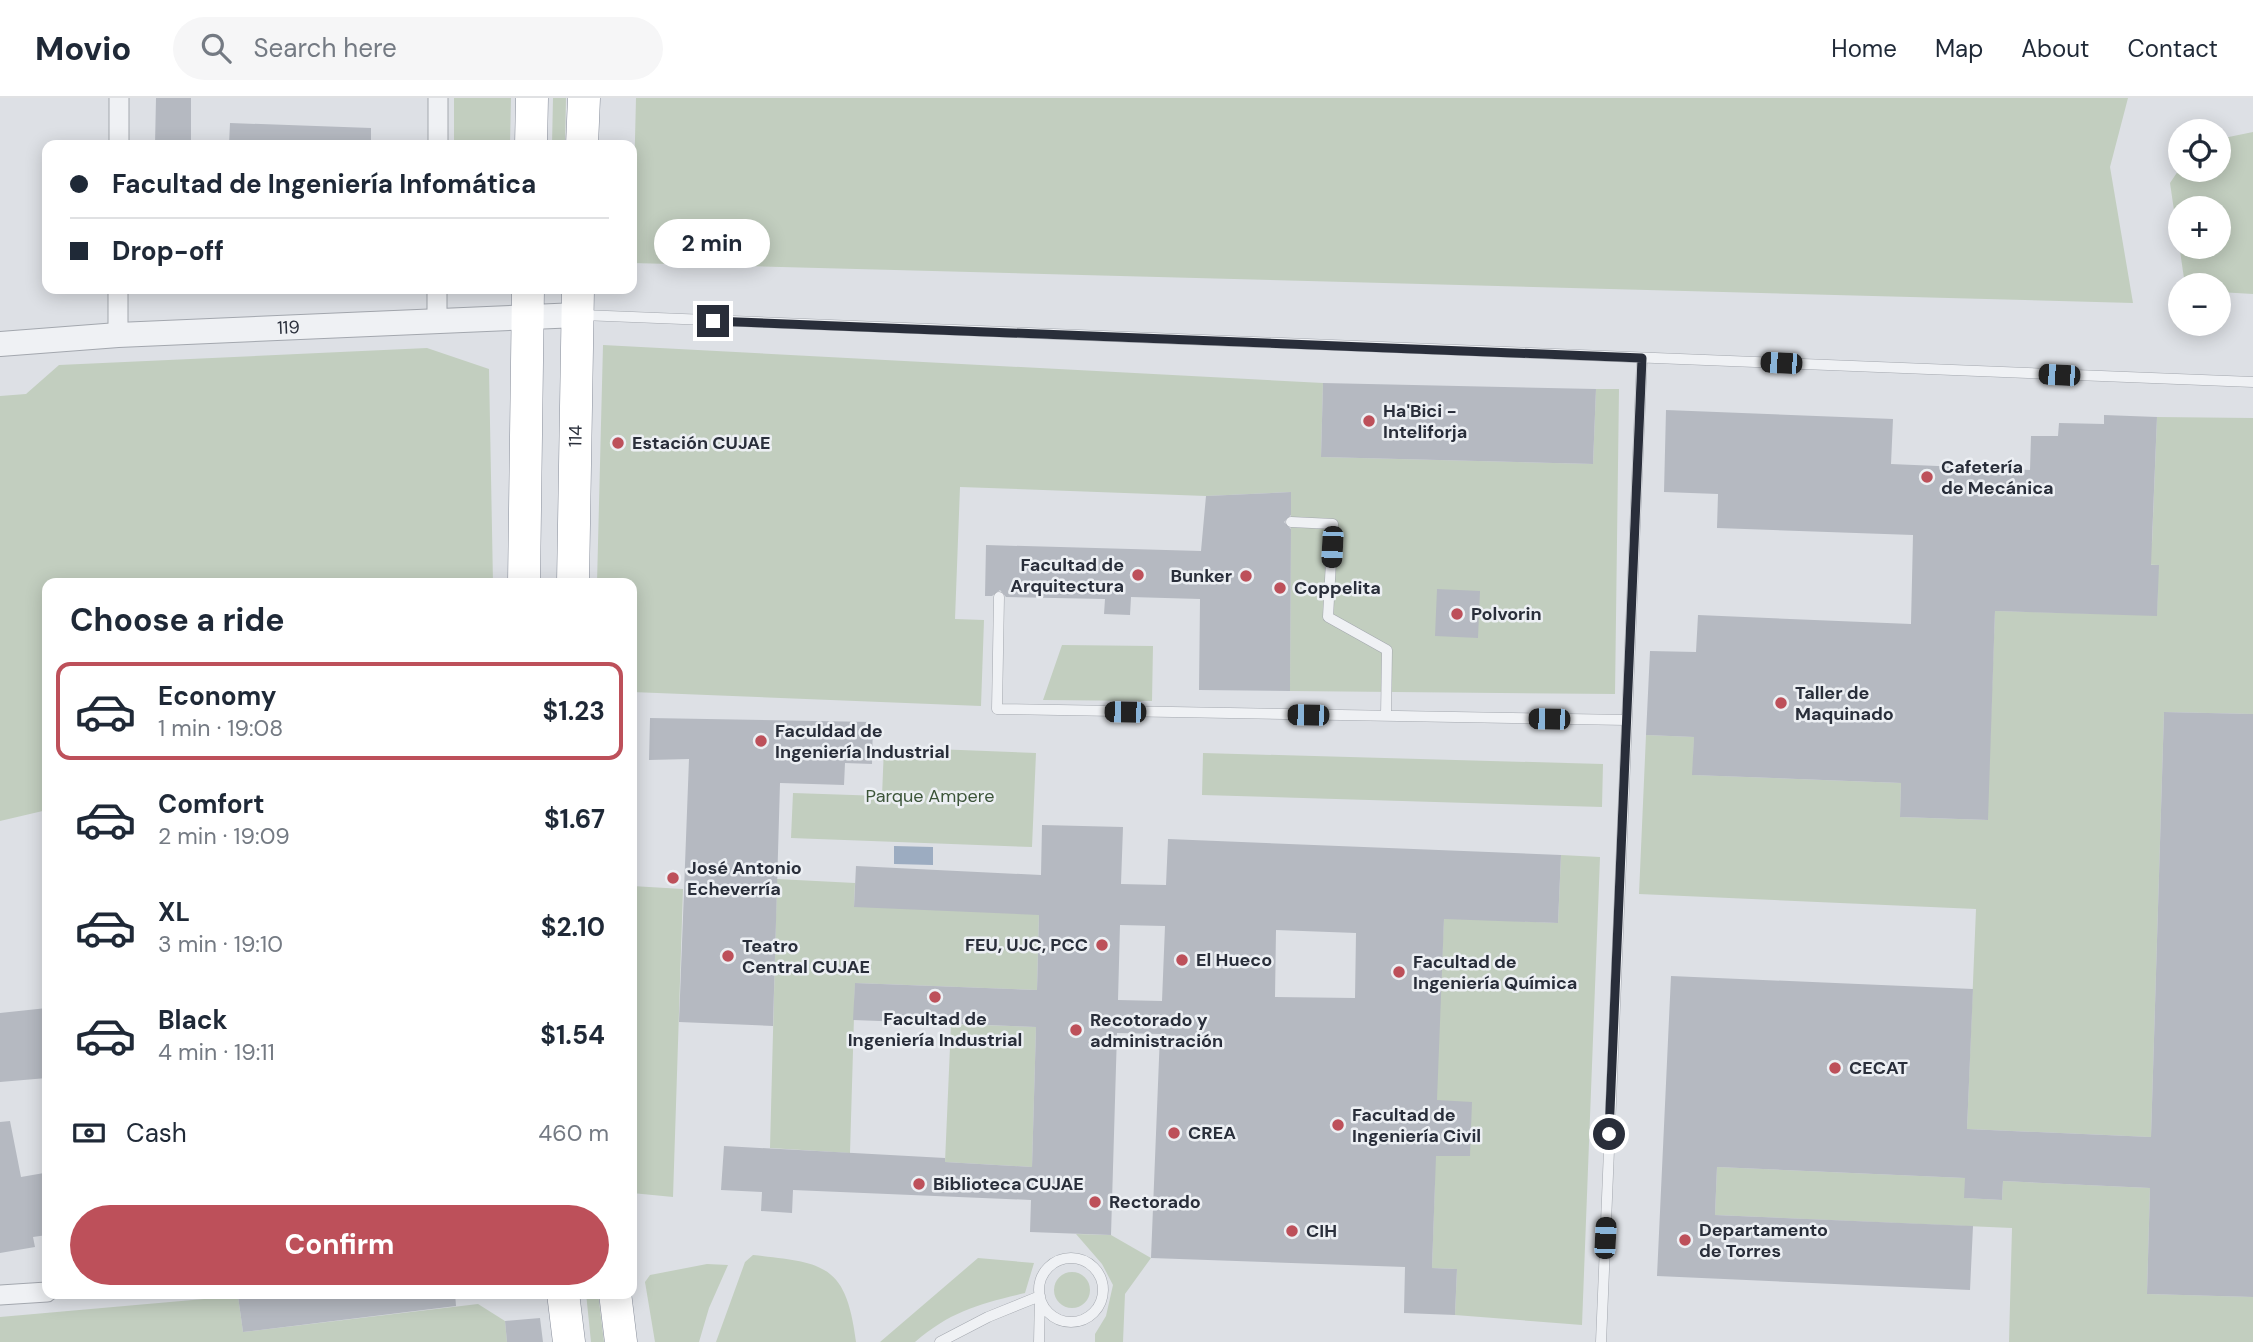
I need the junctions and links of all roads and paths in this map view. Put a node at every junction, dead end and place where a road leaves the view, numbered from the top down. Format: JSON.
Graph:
{"nodes":[{"id":1,"x":119,"y":98,"type":"edge"},
{"id":2,"x":438,"y":98,"type":"edge"},
{"id":3,"x":532,"y":98,"type":"edge"},
{"id":4,"x":584,"y":98,"type":"edge"},
{"id":5,"x":119,"y":140,"type":"edge"},
{"id":6,"x":438,"y":140,"type":"edge"},
{"id":7,"x":531,"y":140,"type":"edge"},
{"id":8,"x":582,"y":140,"type":"edge"},
{"id":9,"x":118,"y":294,"type":"edge"},
{"id":10,"x":437,"y":294,"type":"edge"},
{"id":11,"x":578,"y":302,"type":"edge"},
{"id":12,"x":527,"y":303,"type":"edge"},
{"id":13,"x":437,"y":321,"type":"junction"},
{"id":14,"x":118,"y":335,"type":"junction"},
{"id":15,"x":0,"y":344,"type":"edge"},
{"id":16,"x":1642,"y":358,"type":"junction"},
{"id":17,"x":2253,"y":382,"type":"edge"},
{"id":18,"x":1291,"y":522,"type":"dead end"},
{"id":19,"x":524,"y":578,"type":"edge"},
{"id":20,"x":573,"y":578,"type":"edge"},
{"id":21,"x":999,"y":597,"type":"dead end"},
{"id":22,"x":1386,"y":716,"type":"junction"},
{"id":23,"x":1627,"y":720,"type":"junction"},
{"id":24,"x":42,"y":1292,"type":"edge"},
{"id":25,"x":0,"y":1295,"type":"edge"},
{"id":26,"x":1040,"y":1296,"type":"junction"},
{"id":27,"x":564,"y":1299,"type":"edge"},
{"id":28,"x":616,"y":1299,"type":"edge"},
{"id":29,"x":569,"y":1342,"type":"edge"},
{"id":30,"x":621,"y":1342,"type":"edge"},
{"id":31,"x":940,"y":1342,"type":"edge"},
{"id":32,"x":1040,"y":1342,"type":"edge"},
{"id":33,"x":1601,"y":1342,"type":"edge"}],
"edges":[{"from":1,"to":5,"type":"street"},
{"from":2,"to":6,"type":"street"},
{"from":3,"to":7,"type":"highway"},
{"from":4,"to":8,"type":"highway"},
{"from":9,"to":14,"type":"street"},
{"from":10,"to":13,"type":"street"},
{"from":11,"to":12,"type":"street","name":"119"},
{"from":11,"to":16,"type":"lane"},
{"from":11,"to":20,"type":"highway","name":"114"},
{"from":12,"to":13,"type":"street","name":"119"},
{"from":12,"to":19,"type":"highway"},
{"from":13,"to":14,"type":"street","name":"119"},
{"from":14,"to":15,"type":"street","name":"119"},
{"from":16,"to":17,"type":"lane"},
{"from":16,"to":23,"type":"lane"},
{"from":18,"to":22,"type":"lane"},
{"from":21,"to":22,"type":"lane"},
{"from":22,"to":23,"type":"lane"},
{"from":23,"to":33,"type":"lane"},
{"from":24,"to":25,"type":"street"},
{"from":26,"to":26,"type":"lane"},
{"from":26,"to":31,"type":"lane"},
{"from":26,"to":32,"type":"lane"},
{"from":27,"to":29,"type":"highway"},
{"from":28,"to":30,"type":"highway"}]}
